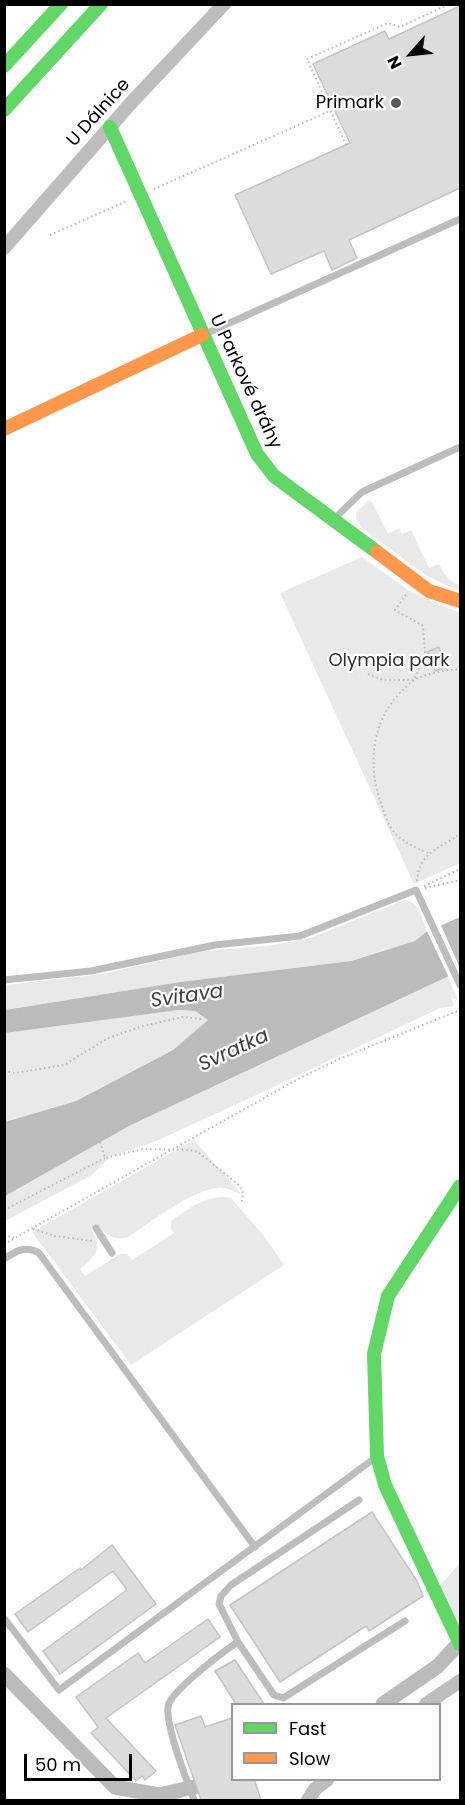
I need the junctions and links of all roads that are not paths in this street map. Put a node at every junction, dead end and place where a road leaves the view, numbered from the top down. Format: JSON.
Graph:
{"nodes":[{"id":1,"x":61,"y":4,"type":"edge"},
{"id":2,"x":101,"y":4,"type":"edge"},
{"id":3,"x":224,"y":4,"type":"edge"},
{"id":4,"x":4,"y":66,"type":"edge"},
{"id":5,"x":4,"y":110,"type":"edge"},
{"id":6,"x":110,"y":127,"type":"junction"},
{"id":7,"x":460,"y":219,"type":"edge"},
{"id":8,"x":4,"y":248,"type":"edge"},
{"id":9,"x":202,"y":335,"type":"junction"},
{"id":10,"x":4,"y":429,"type":"edge"},
{"id":11,"x":460,"y":447,"type":"edge"},
{"id":12,"x":333,"y":520,"type":"junction"},
{"id":13,"x":460,"y":601,"type":"edge"},
{"id":14,"x":4,"y":980,"type":"edge"},
{"id":15,"x":460,"y":985,"type":"edge"},
{"id":16,"x":460,"y":1186,"type":"edge"},
{"id":17,"x":96,"y":1228,"type":"dead end"},
{"id":18,"x":112,"y":1253,"type":"dead end"},
{"id":19,"x":4,"y":1259,"type":"edge"},
{"id":20,"x":377,"y":1456,"type":"junction"},
{"id":21,"x":359,"y":1500,"type":"dead end"},
{"id":22,"x":255,"y":1547,"type":"junction"},
{"id":23,"x":4,"y":1618,"type":"edge"},
{"id":24,"x":405,"y":1621,"type":"dead end"},
{"id":25,"x":238,"y":1642,"type":"junction"},
{"id":26,"x":460,"y":1644,"type":"edge"},
{"id":27,"x":460,"y":1681,"type":"edge"},
{"id":28,"x":427,"y":1703,"type":"edge"},
{"id":29,"x":325,"y":1781,"type":"edge"},
{"id":30,"x":193,"y":1798,"type":"edge"},
{"id":31,"x":308,"y":1800,"type":"edge"}],
"edges":[{"from":1,"to":4,"type":"main road"},
{"from":2,"to":5,"type":"main road"},
{"from":3,"to":6,"type":"street","name":"U Dálnice"},
{"from":6,"to":8,"type":"street","name":"U Dálnice"},
{"from":6,"to":9,"type":"main road","name":"U Parkové dráhy"},
{"from":7,"to":9,"type":"lane"},
{"from":9,"to":10,"type":"main road"},
{"from":9,"to":12,"type":"main road","name":"U Parkové dráhy"},
{"from":11,"to":12,"type":"lane"},
{"from":12,"to":13,"type":"main road","name":"U Parkové dráhy"},
{"from":14,"to":15,"type":"lane"},
{"from":16,"to":20,"type":"main road"},
{"from":17,"to":18,"type":"lane"},
{"from":19,"to":22,"type":"lane"},
{"from":20,"to":22,"type":"lane"},
{"from":20,"to":26,"type":"main road"},
{"from":21,"to":25,"type":"lane"},
{"from":22,"to":23,"type":"lane"},
{"from":24,"to":25,"type":"lane"},
{"from":25,"to":30,"type":"lane"},
{"from":27,"to":28,"type":"street"},
{"from":29,"to":31,"type":"street"}]}
